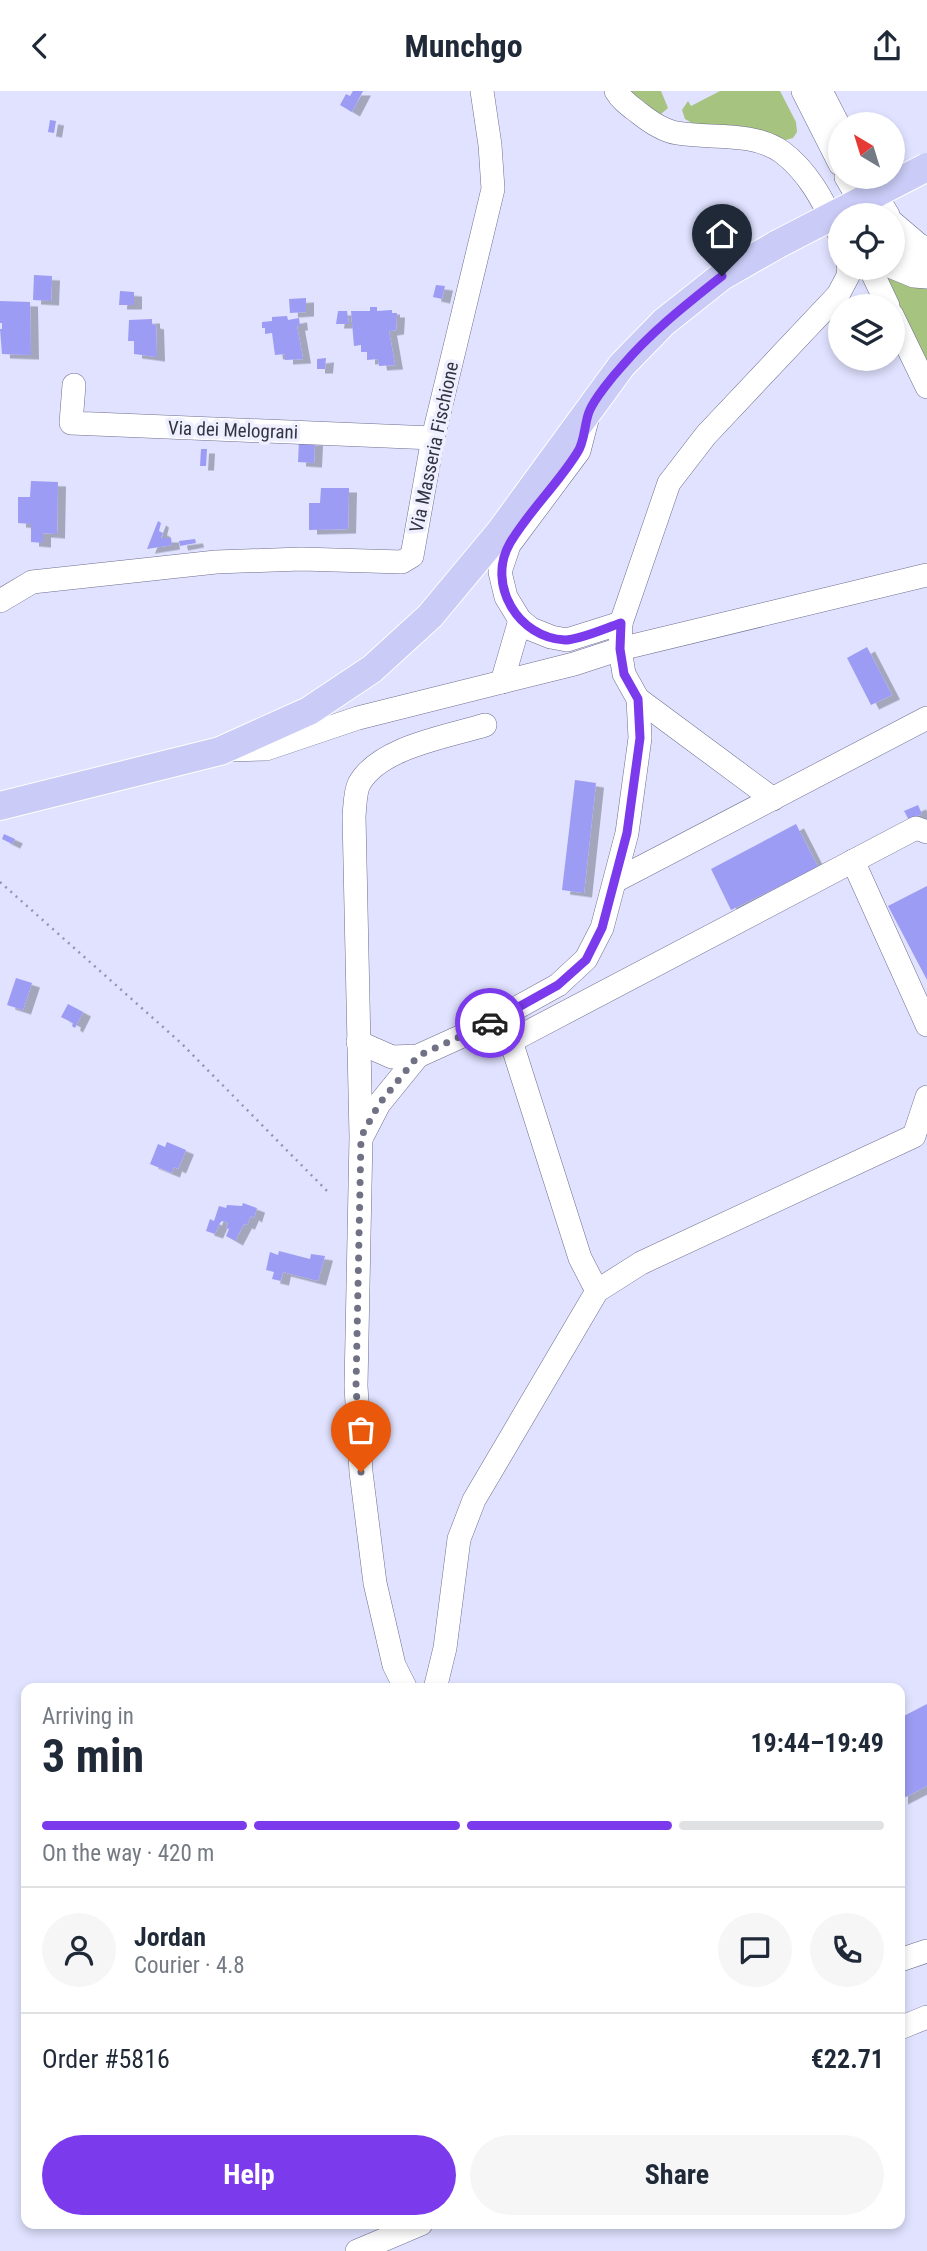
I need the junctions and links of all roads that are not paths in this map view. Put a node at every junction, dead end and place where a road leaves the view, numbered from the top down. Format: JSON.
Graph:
{"nodes":[{"id":1,"x":482,"y":91,"type":"edge"},
{"id":2,"x":616,"y":91,"type":"edge"},
{"id":3,"x":803,"y":91,"type":"edge"},
{"id":4,"x":821,"y":91,"type":"edge"},
{"id":5,"x":828,"y":114,"type":"edge"},
{"id":6,"x":828,"y":131,"type":"edge"},
{"id":7,"x":828,"y":152,"type":"edge"},
{"id":8,"x":798,"y":166,"type":"junction"},
{"id":9,"x":927,"y":167,"type":"edge"},
{"id":10,"x":828,"y":212,"type":"edge"},
{"id":11,"x":905,"y":233,"type":"edge"},
{"id":12,"x":927,"y":248,"type":"edge"},
{"id":13,"x":905,"y":252,"type":"edge"},
{"id":14,"x":927,"y":260,"type":"edge"},
{"id":15,"x":905,"y":272,"type":"edge"},
{"id":16,"x":927,"y":277,"type":"edge"},
{"id":17,"x":846,"y":280,"type":"edge"},
{"id":18,"x":905,"y":342,"type":"edge"},
{"id":19,"x":74,"y":385,"type":"dead end"},
{"id":20,"x":927,"y":387,"type":"edge"},
{"id":21,"x":590,"y":410,"type":"junction"},
{"id":22,"x":433,"y":438,"type":"junction"},
{"id":23,"x":927,"y":575,"type":"edge"},
{"id":24,"x":0,"y":601,"type":"edge"},
{"id":25,"x":520,"y":620,"type":"junction"},
{"id":26,"x":621,"y":623,"type":"junction"},
{"id":27,"x":620,"y":649,"type":"junction"},
{"id":28,"x":502,"y":682,"type":"junction"},
{"id":29,"x":638,"y":699,"type":"junction"},
{"id":30,"x":927,"y":718,"type":"edge"},
{"id":31,"x":485,"y":726,"type":"dead end"},
{"id":32,"x":220,"y":751,"type":"junction"},
{"id":33,"x":773,"y":799,"type":"junction"},
{"id":34,"x":0,"y":806,"type":"edge"},
{"id":35,"x":927,"y":832,"type":"edge"},
{"id":36,"x":853,"y":861,"type":"junction"},
{"id":37,"x":615,"y":881,"type":"junction"},
{"id":38,"x":927,"y":1025,"type":"edge"},
{"id":39,"x":358,"y":1042,"type":"junction"},
{"id":40,"x":418,"y":1056,"type":"junction"},
{"id":41,"x":927,"y":1097,"type":"edge"},
{"id":42,"x":361,"y":1137,"type":"junction"},
{"id":43,"x":597,"y":1291,"type":"junction"},
{"id":44,"x":403,"y":1683,"type":"edge"},
{"id":45,"x":436,"y":1683,"type":"edge"},
{"id":46,"x":927,"y":1951,"type":"edge"},
{"id":47,"x":905,"y":1958,"type":"edge"},
{"id":48,"x":927,"y":2017,"type":"edge"},
{"id":49,"x":905,"y":2026,"type":"edge"},
{"id":50,"x":409,"y":2229,"type":"edge"},
{"id":51,"x":357,"y":2251,"type":"edge"}],
"edges":[{"from":1,"to":22,"type":"street","name":"Via Masseria Fischione"},
{"from":2,"to":8,"type":"street"},
{"from":3,"to":6,"type":"street"},
{"from":4,"to":5,"type":"street"},
{"from":7,"to":8,"type":"street"},
{"from":8,"to":10,"type":"street"},
{"from":9,"to":21,"type":"main road","bridge":true},
{"from":11,"to":12,"type":"street"},
{"from":13,"to":14,"type":"street"},
{"from":15,"to":16,"type":"street"},
{"from":17,"to":26,"type":"street"},
{"from":18,"to":20,"type":"street"},
{"from":19,"to":22,"type":"street","name":"Via dei Melograni"},
{"from":21,"to":25,"type":"street"},
{"from":21,"to":32,"type":"main road"},
{"from":22,"to":24,"type":"street","name":"Via Masseria Fischione"},
{"from":23,"to":27,"type":"street"},
{"from":25,"to":26,"type":"street"},
{"from":25,"to":28,"type":"street"},
{"from":26,"to":27,"type":"street"},
{"from":27,"to":28,"type":"street"},
{"from":27,"to":29,"type":"street"},
{"from":28,"to":32,"type":"street"},
{"from":29,"to":33,"type":"street"},
{"from":29,"to":37,"type":"street"},
{"from":30,"to":33,"type":"street"},
{"from":31,"to":39,"type":"street"},
{"from":32,"to":34,"type":"main road"},
{"from":33,"to":37,"type":"street"},
{"from":35,"to":36,"type":"street"},
{"from":36,"to":38,"type":"street"},
{"from":36,"to":43,"type":"street"},
{"from":37,"to":40,"type":"street"},
{"from":39,"to":40,"type":"street"},
{"from":39,"to":42,"type":"street"},
{"from":40,"to":42,"type":"street"},
{"from":41,"to":43,"type":"street"},
{"from":42,"to":44,"type":"street"},
{"from":43,"to":45,"type":"street"},
{"from":46,"to":47,"type":"street"},
{"from":48,"to":49,"type":"street"},
{"from":50,"to":51,"type":"street"}]}
